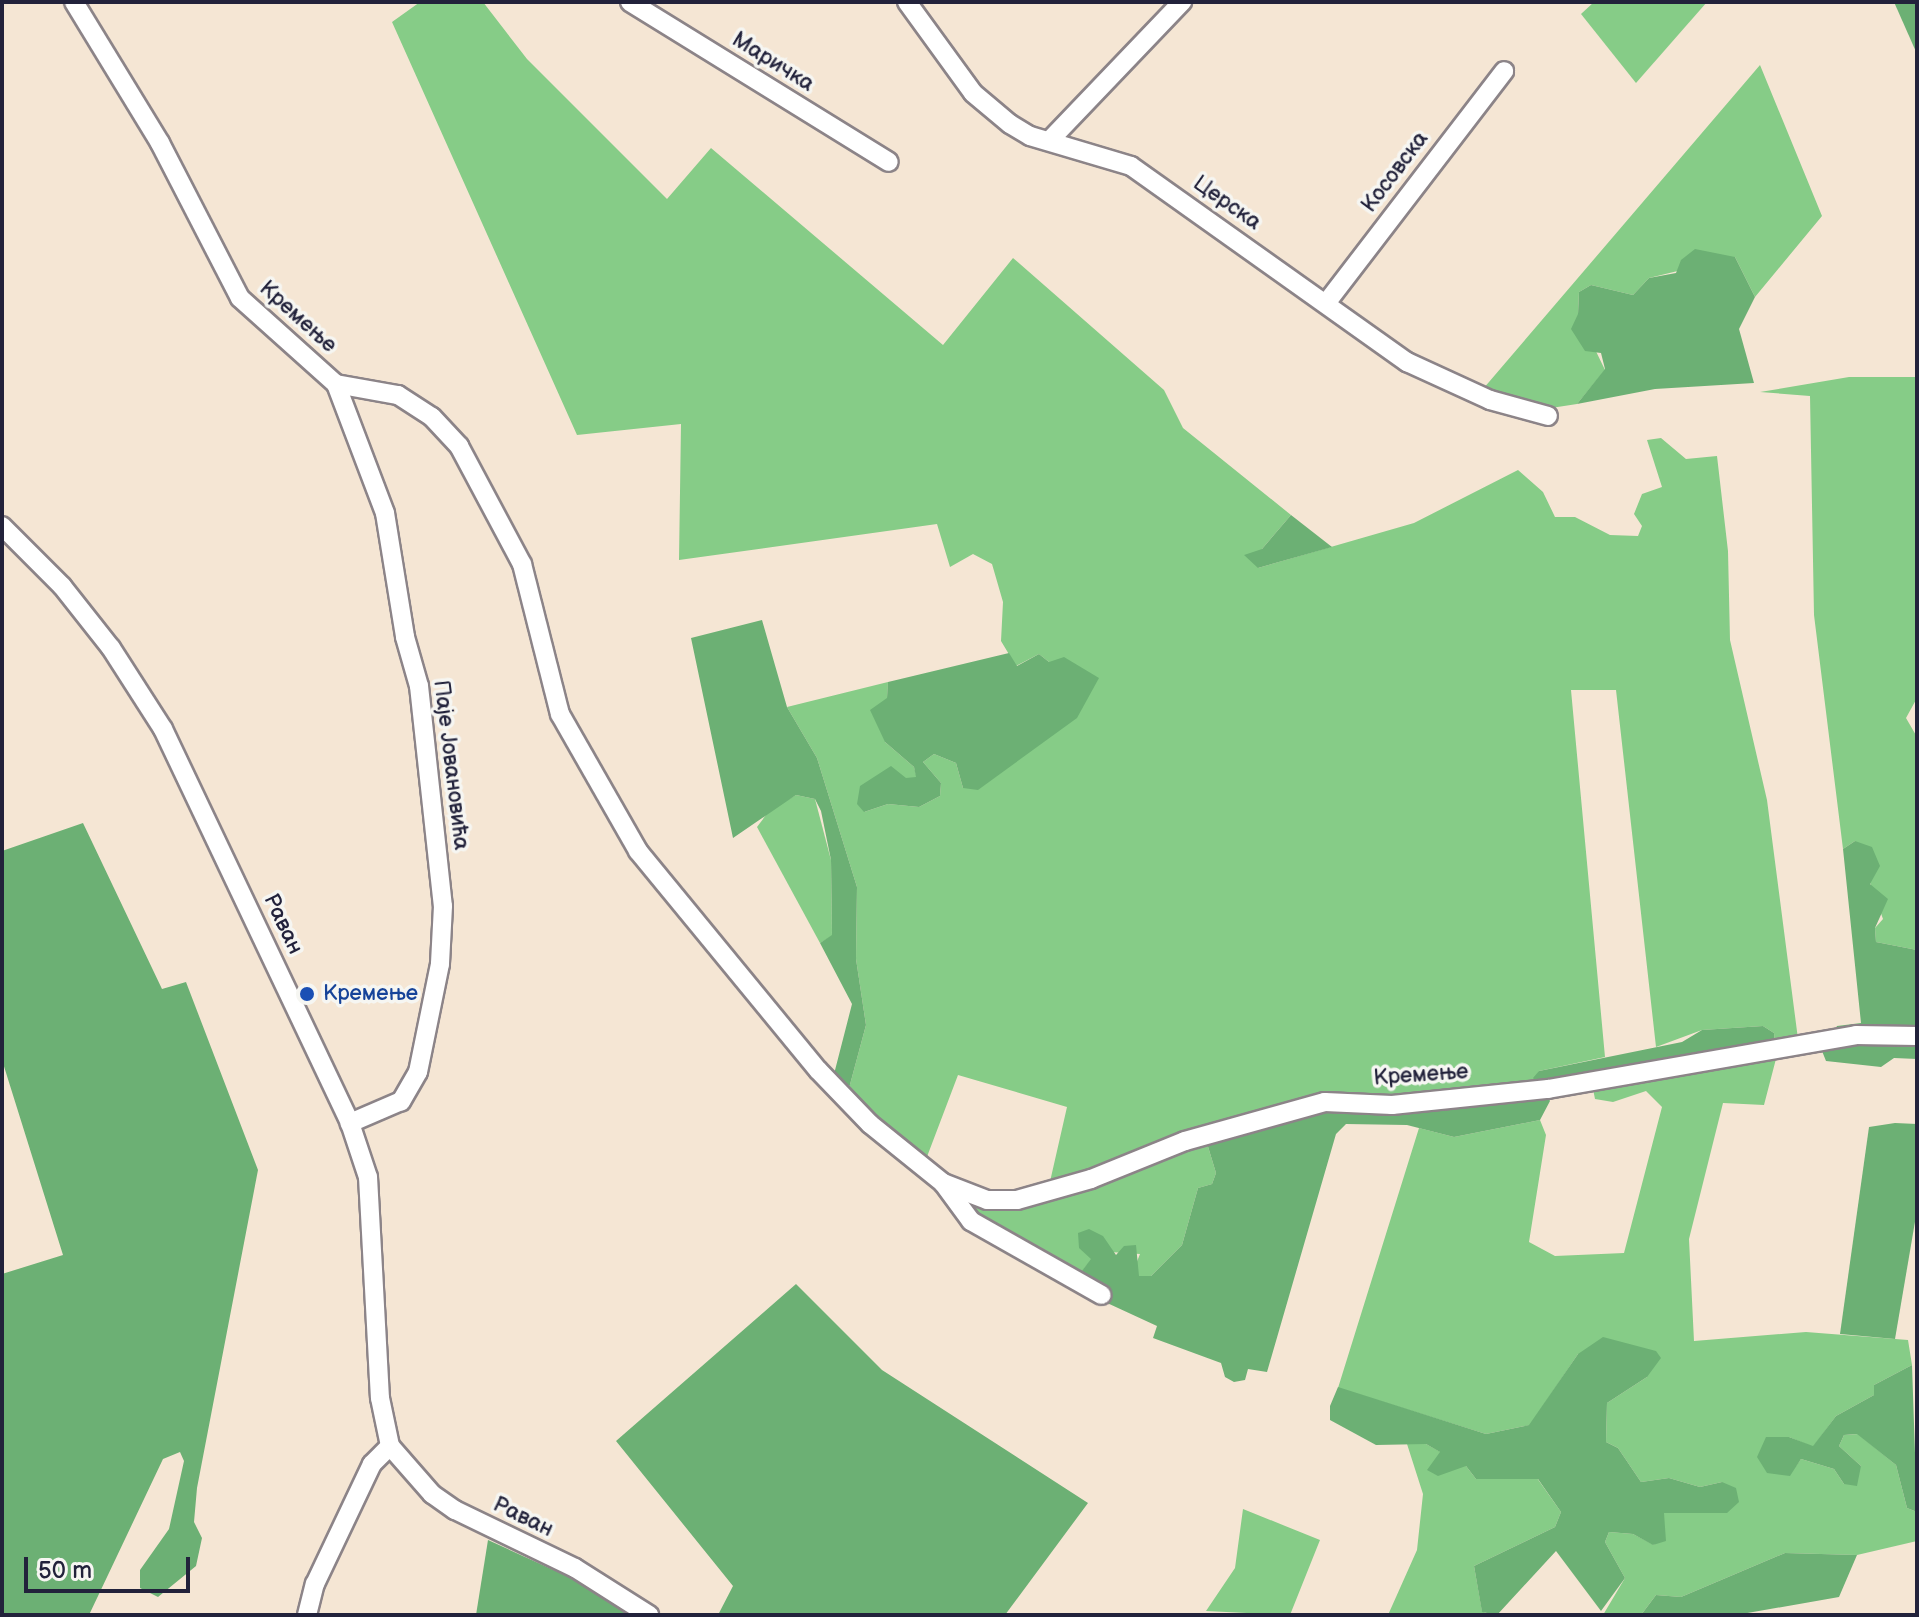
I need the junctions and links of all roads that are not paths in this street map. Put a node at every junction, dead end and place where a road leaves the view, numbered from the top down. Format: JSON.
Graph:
{"nodes":[{"id":1,"x":74,"y":2,"type":"edge"},
{"id":2,"x":630,"y":2,"type":"edge"},
{"id":3,"x":907,"y":2,"type":"edge"},
{"id":4,"x":1182,"y":2,"type":"edge"},
{"id":5,"x":1504,"y":71,"type":"dead end"},
{"id":6,"x":1051,"y":139,"type":"junction"},
{"id":7,"x":889,"y":162,"type":"dead end"},
{"id":8,"x":1327,"y":302,"type":"junction"},
{"id":9,"x":336,"y":384,"type":"junction"},
{"id":10,"x":1548,"y":416,"type":"dead end"},
{"id":11,"x":2,"y":526,"type":"edge"},
{"id":12,"x":1917,"y":1036,"type":"edge"},
{"id":13,"x":350,"y":1123,"type":"junction"},
{"id":14,"x":943,"y":1183,"type":"junction"},
{"id":15,"x":1102,"y":1295,"type":"dead end"},
{"id":16,"x":390,"y":1446,"type":"junction"},
{"id":17,"x":307,"y":1615,"type":"edge"},
{"id":18,"x":649,"y":1615,"type":"edge"}],
"edges":[{"from":1,"to":9,"type":"street","name":"Кремење"},
{"from":2,"to":7,"type":"street","name":"Маричка"},
{"from":3,"to":6,"type":"street","name":"Церска"},
{"from":4,"to":6,"type":"street"},
{"from":5,"to":8,"type":"street","name":"Косовска"},
{"from":6,"to":8,"type":"street","name":"Церска"},
{"from":8,"to":10,"type":"street","name":"Церска"},
{"from":9,"to":13,"type":"street","name":"Паје Јовановића"},
{"from":9,"to":14,"type":"street","name":"Кремење"},
{"from":11,"to":13,"type":"street","name":"Раван"},
{"from":12,"to":14,"type":"street","name":"Кремење"},
{"from":13,"to":16,"type":"street","name":"Раван"},
{"from":14,"to":15,"type":"street","name":"Кремење"},
{"from":16,"to":17,"type":"street"},
{"from":16,"to":18,"type":"street","name":"Раван"}]}
